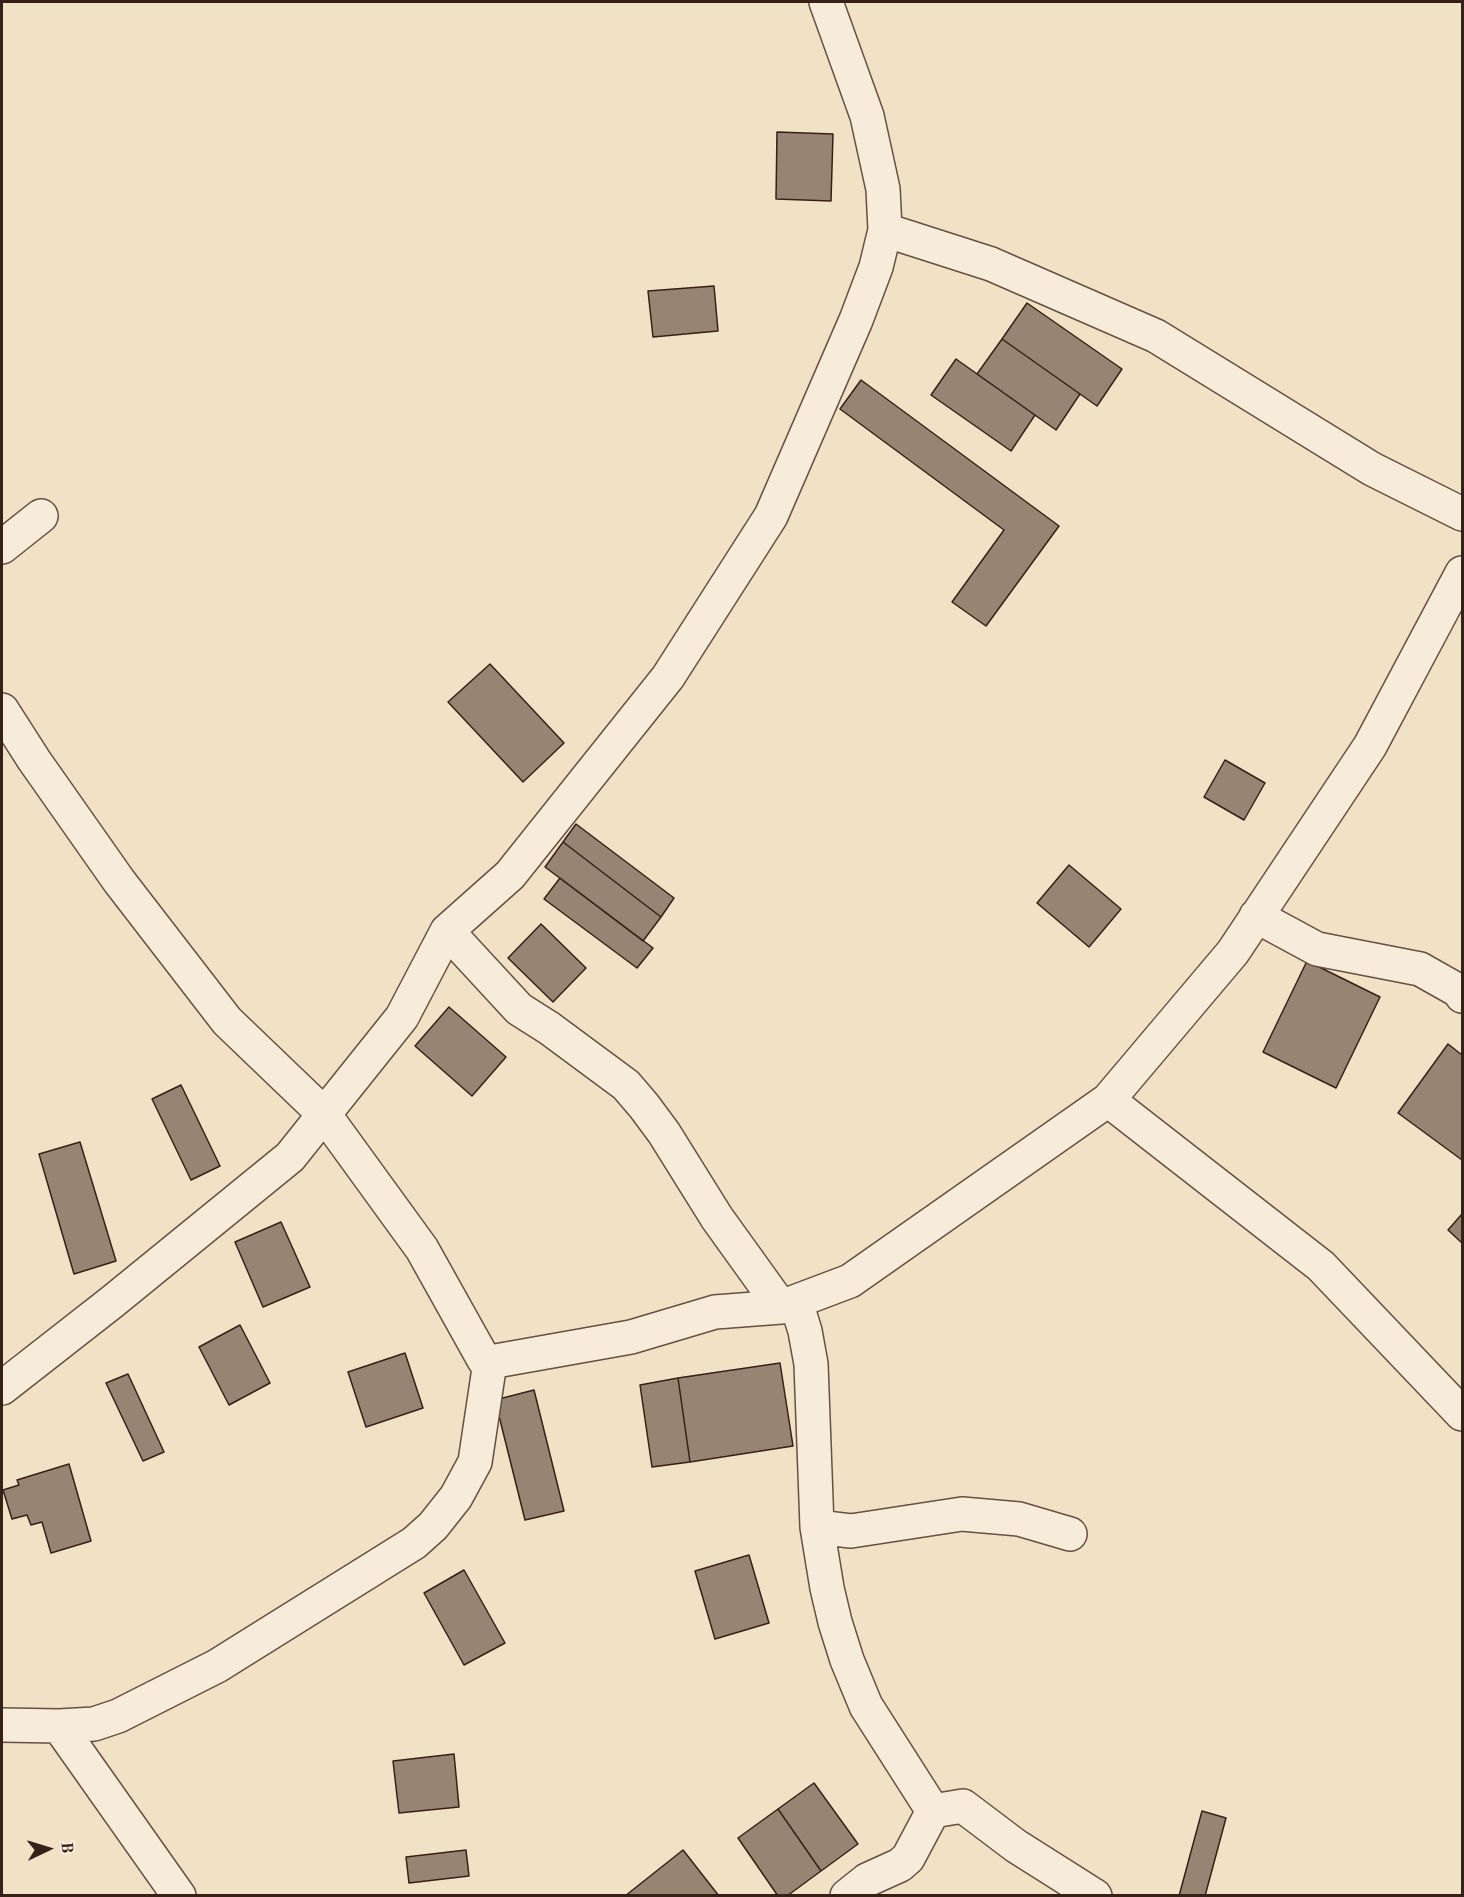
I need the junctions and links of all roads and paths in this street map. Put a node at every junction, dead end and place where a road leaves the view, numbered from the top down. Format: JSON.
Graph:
{"nodes":[{"id":1,"x":826,"y":2,"type":"edge"},
{"id":2,"x":885,"y":230,"type":"junction"},
{"id":3,"x":1462,"y":514,"type":"edge"},
{"id":4,"x":41,"y":516,"type":"dead end"},
{"id":5,"x":2,"y":547,"type":"edge"},
{"id":6,"x":1462,"y":573,"type":"edge"},
{"id":7,"x":2,"y":710,"type":"edge"},
{"id":8,"x":1256,"y":916,"type":"junction"},
{"id":9,"x":447,"y":931,"type":"junction"},
{"id":10,"x":1462,"y":996,"type":"edge"},
{"id":11,"x":1108,"y":1100,"type":"junction"},
{"id":12,"x":324,"y":1114,"type":"junction"},
{"id":13,"x":788,"y":1304,"type":"junction"},
{"id":14,"x":490,"y":1362,"type":"junction"},
{"id":15,"x":2,"y":1388,"type":"edge"},
{"id":16,"x":1462,"y":1414,"type":"edge"},
{"id":17,"x":817,"y":1527,"type":"junction"},
{"id":18,"x":1070,"y":1534,"type":"dead end"},
{"id":19,"x":2,"y":1725,"type":"edge"},
{"id":20,"x":59,"y":1726,"type":"junction"},
{"id":21,"x":933,"y":1811,"type":"junction"},
{"id":22,"x":185,"y":1894,"type":"edge"},
{"id":23,"x":847,"y":1896,"type":"edge"},
{"id":24,"x":1095,"y":1896,"type":"edge"}],
"edges":[{"from":1,"to":2,"type":"street"},
{"from":2,"to":3,"type":"street"},
{"from":2,"to":9,"type":"street"},
{"from":4,"to":5,"type":"street"},
{"from":6,"to":8,"type":"street"},
{"from":7,"to":12,"type":"street"},
{"from":8,"to":10,"type":"street"},
{"from":8,"to":11,"type":"street"},
{"from":9,"to":12,"type":"street"},
{"from":9,"to":13,"type":"street"},
{"from":11,"to":13,"type":"street"},
{"from":11,"to":16,"type":"street"},
{"from":12,"to":14,"type":"street"},
{"from":12,"to":15,"type":"street"},
{"from":13,"to":14,"type":"street"},
{"from":13,"to":17,"type":"street"},
{"from":14,"to":20,"type":"street"},
{"from":17,"to":18,"type":"street"},
{"from":17,"to":21,"type":"street"},
{"from":19,"to":20,"type":"street"},
{"from":20,"to":22,"type":"street"},
{"from":21,"to":23,"type":"street"},
{"from":21,"to":24,"type":"street"}]}
